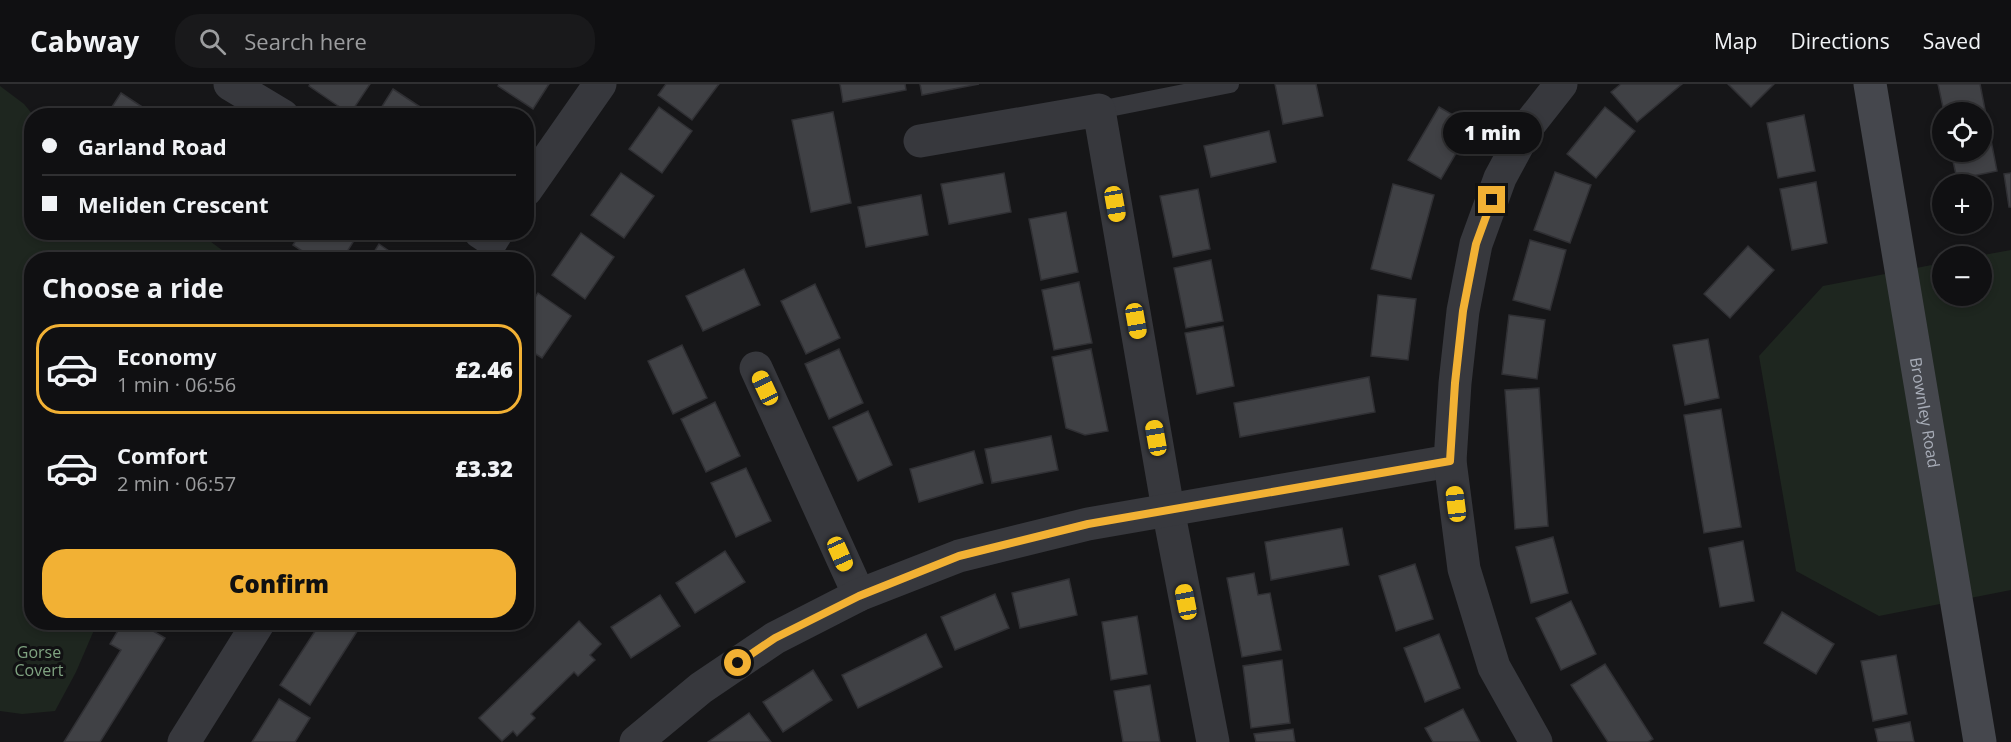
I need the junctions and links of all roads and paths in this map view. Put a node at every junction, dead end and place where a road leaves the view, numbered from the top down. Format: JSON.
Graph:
{"nodes":[{"id":1,"x":230,"y":84,"type":"edge"},
{"id":2,"x":600,"y":84,"type":"edge"},
{"id":3,"x":1230,"y":84,"type":"edge"},
{"id":4,"x":1561,"y":84,"type":"edge"},
{"id":5,"x":1870,"y":84,"type":"edge"},
{"id":6,"x":270,"y":108,"type":"edge"},
{"id":7,"x":1099,"y":110,"type":"junction"},
{"id":8,"x":920,"y":141,"type":"dead end"},
{"id":9,"x":534,"y":179,"type":"edge"},
{"id":10,"x":756,"y":368,"type":"dead end"},
{"id":11,"x":1450,"y":461,"type":"junction"},
{"id":12,"x":1168,"y":509,"type":"junction"},
{"id":13,"x":859,"y":596,"type":"junction"},
{"id":14,"x":254,"y":630,"type":"edge"},
{"id":15,"x":184,"y":742,"type":"edge"},
{"id":16,"x":636,"y":742,"type":"edge"},
{"id":17,"x":1213,"y":742,"type":"edge"},
{"id":18,"x":1536,"y":742,"type":"edge"},
{"id":19,"x":1980,"y":742,"type":"edge"}],
"edges":[{"from":1,"to":6,"type":"street"},
{"from":2,"to":9,"type":"street"},
{"from":3,"to":7,"type":"lane"},
{"from":4,"to":11,"type":"street"},
{"from":5,"to":19,"type":"street","name":"Brownley Road"},
{"from":7,"to":8,"type":"street"},
{"from":7,"to":12,"type":"street"},
{"from":10,"to":13,"type":"street"},
{"from":11,"to":12,"type":"street"},
{"from":11,"to":18,"type":"street"},
{"from":12,"to":13,"type":"street"},
{"from":12,"to":17,"type":"street"},
{"from":13,"to":16,"type":"street"},
{"from":14,"to":15,"type":"street"}]}
